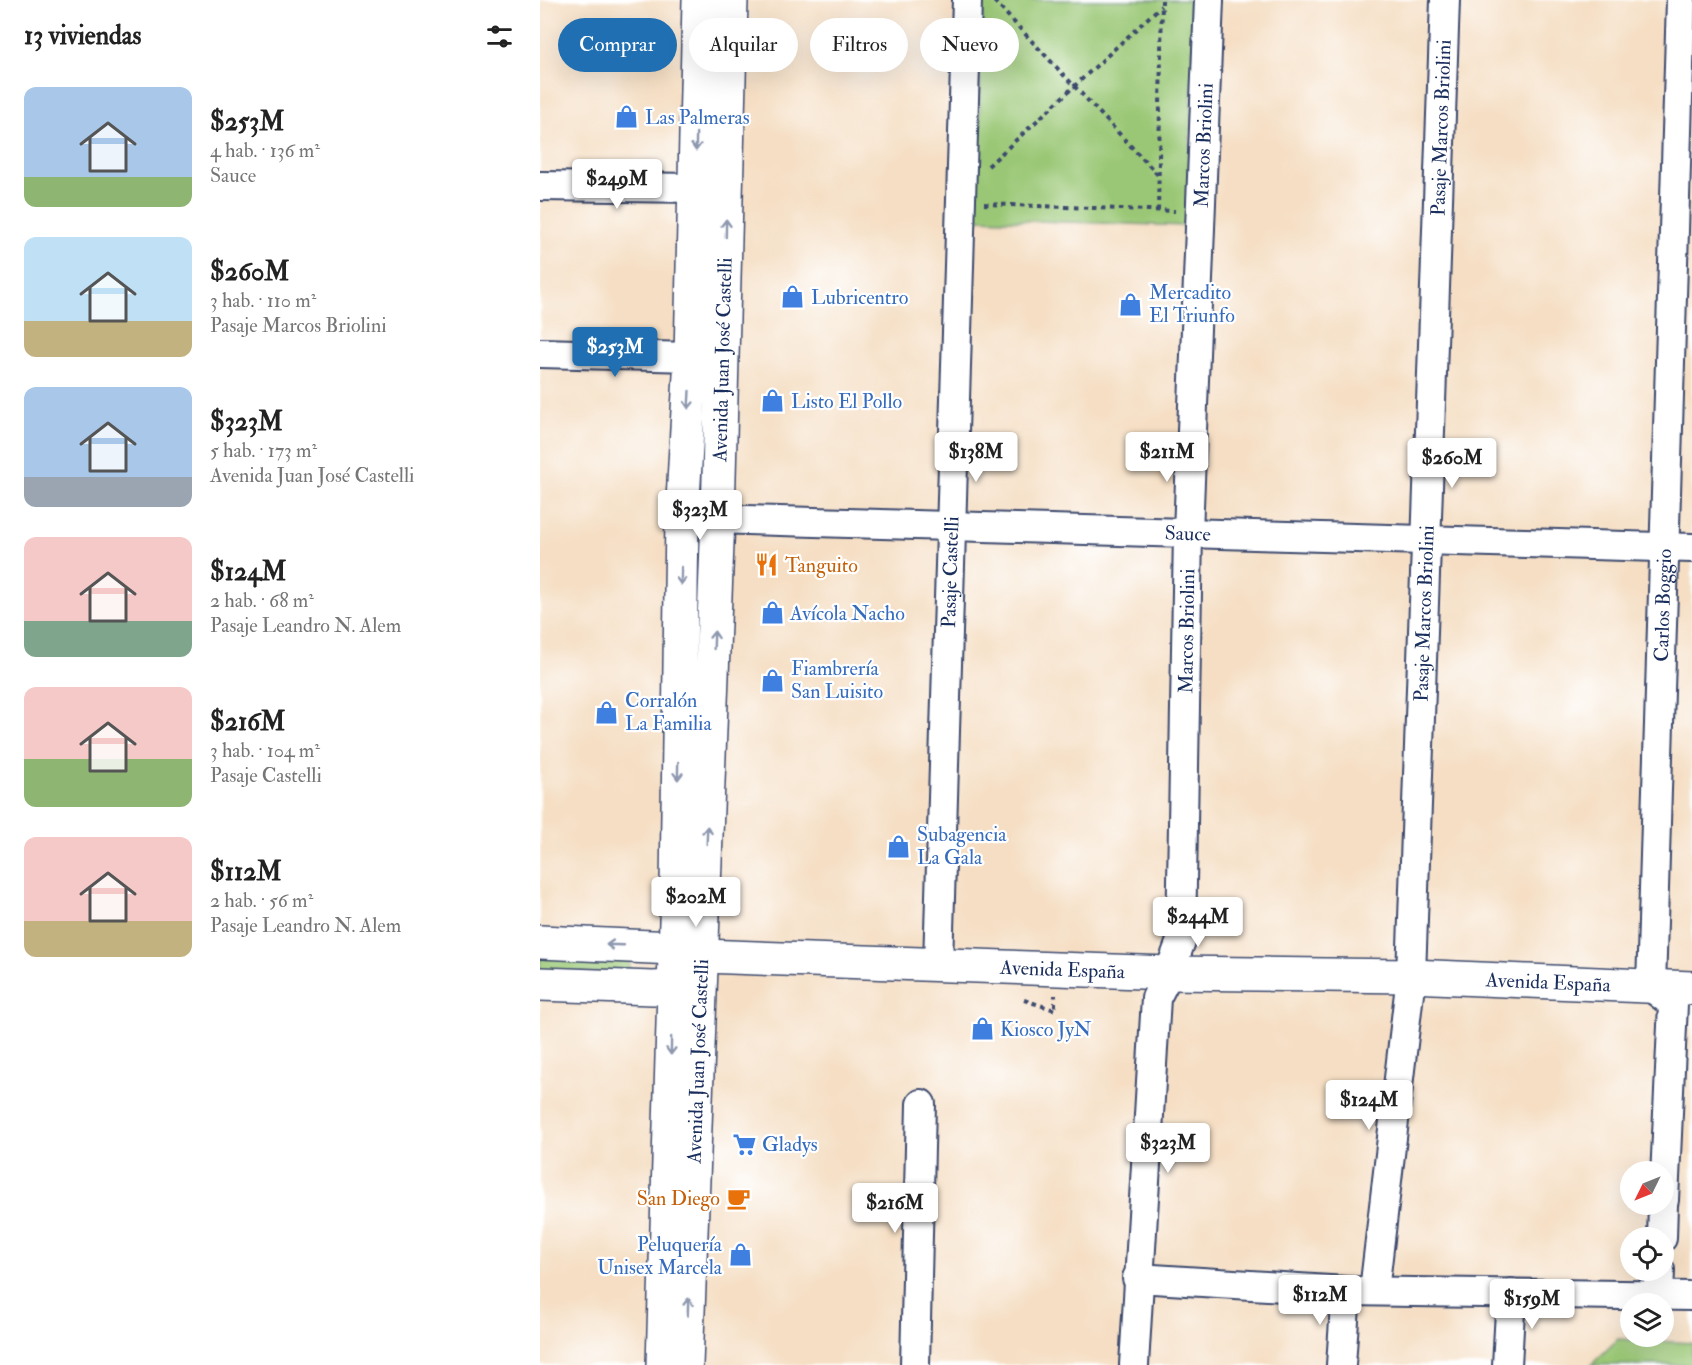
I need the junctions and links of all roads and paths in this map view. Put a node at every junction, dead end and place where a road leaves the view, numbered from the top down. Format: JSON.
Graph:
{"nodes":[{"id":1,"x":699,"y":0,"type":"edge"},
{"id":2,"x":731,"y":0,"type":"edge"},
{"id":3,"x":967,"y":0,"type":"edge"},
{"id":4,"x":1162,"y":0,"type":"edge"},
{"id":5,"x":1209,"y":0,"type":"edge"},
{"id":6,"x":1445,"y":0,"type":"edge"},
{"id":7,"x":1681,"y":0,"type":"edge"},
{"id":8,"x":994,"y":1,"type":"edge"},
{"id":9,"x":1161,"y":6,"type":"junction"},
{"id":10,"x":1075,"y":87,"type":"junction"},
{"id":11,"x":987,"y":167,"type":"dead end"},
{"id":12,"x":1159,"y":176,"type":"junction"},
{"id":13,"x":540,"y":186,"type":"edge"},
{"id":14,"x":696,"y":188,"type":"junction"},
{"id":15,"x":961,"y":203,"type":"junction"},
{"id":16,"x":1158,"y":211,"type":"junction"},
{"id":17,"x":1203,"y":211,"type":"junction"},
{"id":18,"x":540,"y":353,"type":"edge"},
{"id":19,"x":691,"y":357,"type":"junction"},
{"id":20,"x":718,"y":517,"type":"junction"},
{"id":21,"x":682,"y":518,"type":"junction"},
{"id":22,"x":952,"y":525,"type":"junction"},
{"id":23,"x":1188,"y":532,"type":"junction"},
{"id":24,"x":1426,"y":540,"type":"junction"},
{"id":25,"x":1662,"y":548,"type":"junction"},
{"id":26,"x":1692,"y":548,"type":"edge"},
{"id":27,"x":540,"y":942,"type":"edge"},
{"id":28,"x":938,"y":964,"type":"junction"},
{"id":29,"x":687,"y":969,"type":"junction"},
{"id":30,"x":1169,"y":973,"type":"junction"},
{"id":31,"x":1411,"y":975,"type":"junction"},
{"id":32,"x":540,"y":984,"type":"edge"},
{"id":33,"x":1651,"y":987,"type":"junction"},
{"id":34,"x":1692,"y":988,"type":"edge"},
{"id":35,"x":921,"y":1104,"type":"dead end"},
{"id":36,"x":1665,"y":1161,"type":"edge"},
{"id":37,"x":1137,"y":1278,"type":"junction"},
{"id":38,"x":1659,"y":1283,"type":"edge"},
{"id":39,"x":1346,"y":1291,"type":"junction"},
{"id":40,"x":1374,"y":1292,"type":"junction"},
{"id":41,"x":1511,"y":1293,"type":"junction"},
{"id":42,"x":1692,"y":1296,"type":"edge"},
{"id":43,"x":663,"y":1365,"type":"edge"},
{"id":44,"x":686,"y":1365,"type":"edge"},
{"id":45,"x":915,"y":1365,"type":"edge"},
{"id":46,"x":1134,"y":1365,"type":"edge"},
{"id":47,"x":1341,"y":1365,"type":"edge"},
{"id":48,"x":1507,"y":1365,"type":"edge"}],
"edges":[{"from":1,"to":14,"type":"main road","name":"Avenida Juan José Castelli","one_way":true},
{"from":20,"to":2,"type":"main road","name":"Avenida Juan José Castelli","one_way":true},
{"from":3,"to":15,"type":"street","name":"Pasaje Castelli"},
{"from":4,"to":9,"type":"path"},
{"from":5,"to":17,"type":"street","name":"Marcos Briolini"},
{"from":6,"to":24,"type":"street","name":"Pasaje Marcos Briolini"},
{"from":7,"to":25,"type":"street","name":"Carlos Boggio"},
{"from":8,"to":10,"type":"path"},
{"from":9,"to":10,"type":"path"},
{"from":9,"to":12,"type":"path"},
{"from":10,"to":11,"type":"path"},
{"from":10,"to":12,"type":"path"},
{"from":12,"to":16,"type":"path"},
{"from":13,"to":14,"type":"street"},
{"from":14,"to":19,"type":"main road","name":"Avenida Juan José Castelli"},
{"from":15,"to":16,"type":"path"},
{"from":15,"to":22,"type":"street","name":"Pasaje Castelli"},
{"from":16,"to":17,"type":"path"},
{"from":17,"to":23,"type":"street","name":"Marcos Briolini"},
{"from":18,"to":19,"type":"street"},
{"from":19,"to":21,"type":"main road","name":"Avenida Juan José Castelli","one_way":true},
{"from":20,"to":21,"type":"street","name":"Sauce"},
{"from":20,"to":22,"type":"street","name":"Sauce"},
{"from":29,"to":20,"type":"main road","name":"Avenida Juan José Castelli","one_way":true},
{"from":21,"to":29,"type":"main road","name":"Avenida Juan José Castelli","one_way":true},
{"from":22,"to":23,"type":"street","name":"Sauce"},
{"from":22,"to":28,"type":"street","name":"Pasaje Castelli"},
{"from":23,"to":24,"type":"street","name":"Sauce"},
{"from":23,"to":30,"type":"street","name":"Marcos Briolini"},
{"from":24,"to":25,"type":"street","name":"Sauce"},
{"from":24,"to":31,"type":"street","name":"Pasaje Marcos Briolini"},
{"from":25,"to":26,"type":"street","name":"Sauce"},
{"from":25,"to":33,"type":"street","name":"Carlos Boggio"},
{"from":29,"to":27,"type":"main road","name":"Avenida España","one_way":true},
{"from":28,"to":29,"type":"main road","name":"Avenida España"},
{"from":28,"to":30,"type":"main road","name":"Avenida España"},
{"from":29,"to":32,"type":"main road","name":"Avenida España"},
{"from":29,"to":43,"type":"main road","name":"Avenida Juan José Castelli","one_way":true},
{"from":44,"to":29,"type":"main road","name":"Avenida Juan José Castelli","one_way":true},
{"from":30,"to":31,"type":"main road","name":"Avenida España"},
{"from":30,"to":37,"type":"street","name":"Marcos Briolini"},
{"from":31,"to":33,"type":"main road","name":"Avenida España"},
{"from":31,"to":40,"type":"street","name":"Pasaje Marcos Briolini"},
{"from":33,"to":34,"type":"main road","name":"Avenida España"},
{"from":33,"to":36,"type":"street"},
{"from":35,"to":45,"type":"street"},
{"from":37,"to":39,"type":"street"},
{"from":37,"to":46,"type":"street","name":"Marcos Briolini"},
{"from":38,"to":41,"type":"street"},
{"from":38,"to":42,"type":"street"},
{"from":39,"to":40,"type":"street"},
{"from":39,"to":47,"type":"street"},
{"from":40,"to":41,"type":"street"},
{"from":41,"to":48,"type":"street"}]}
